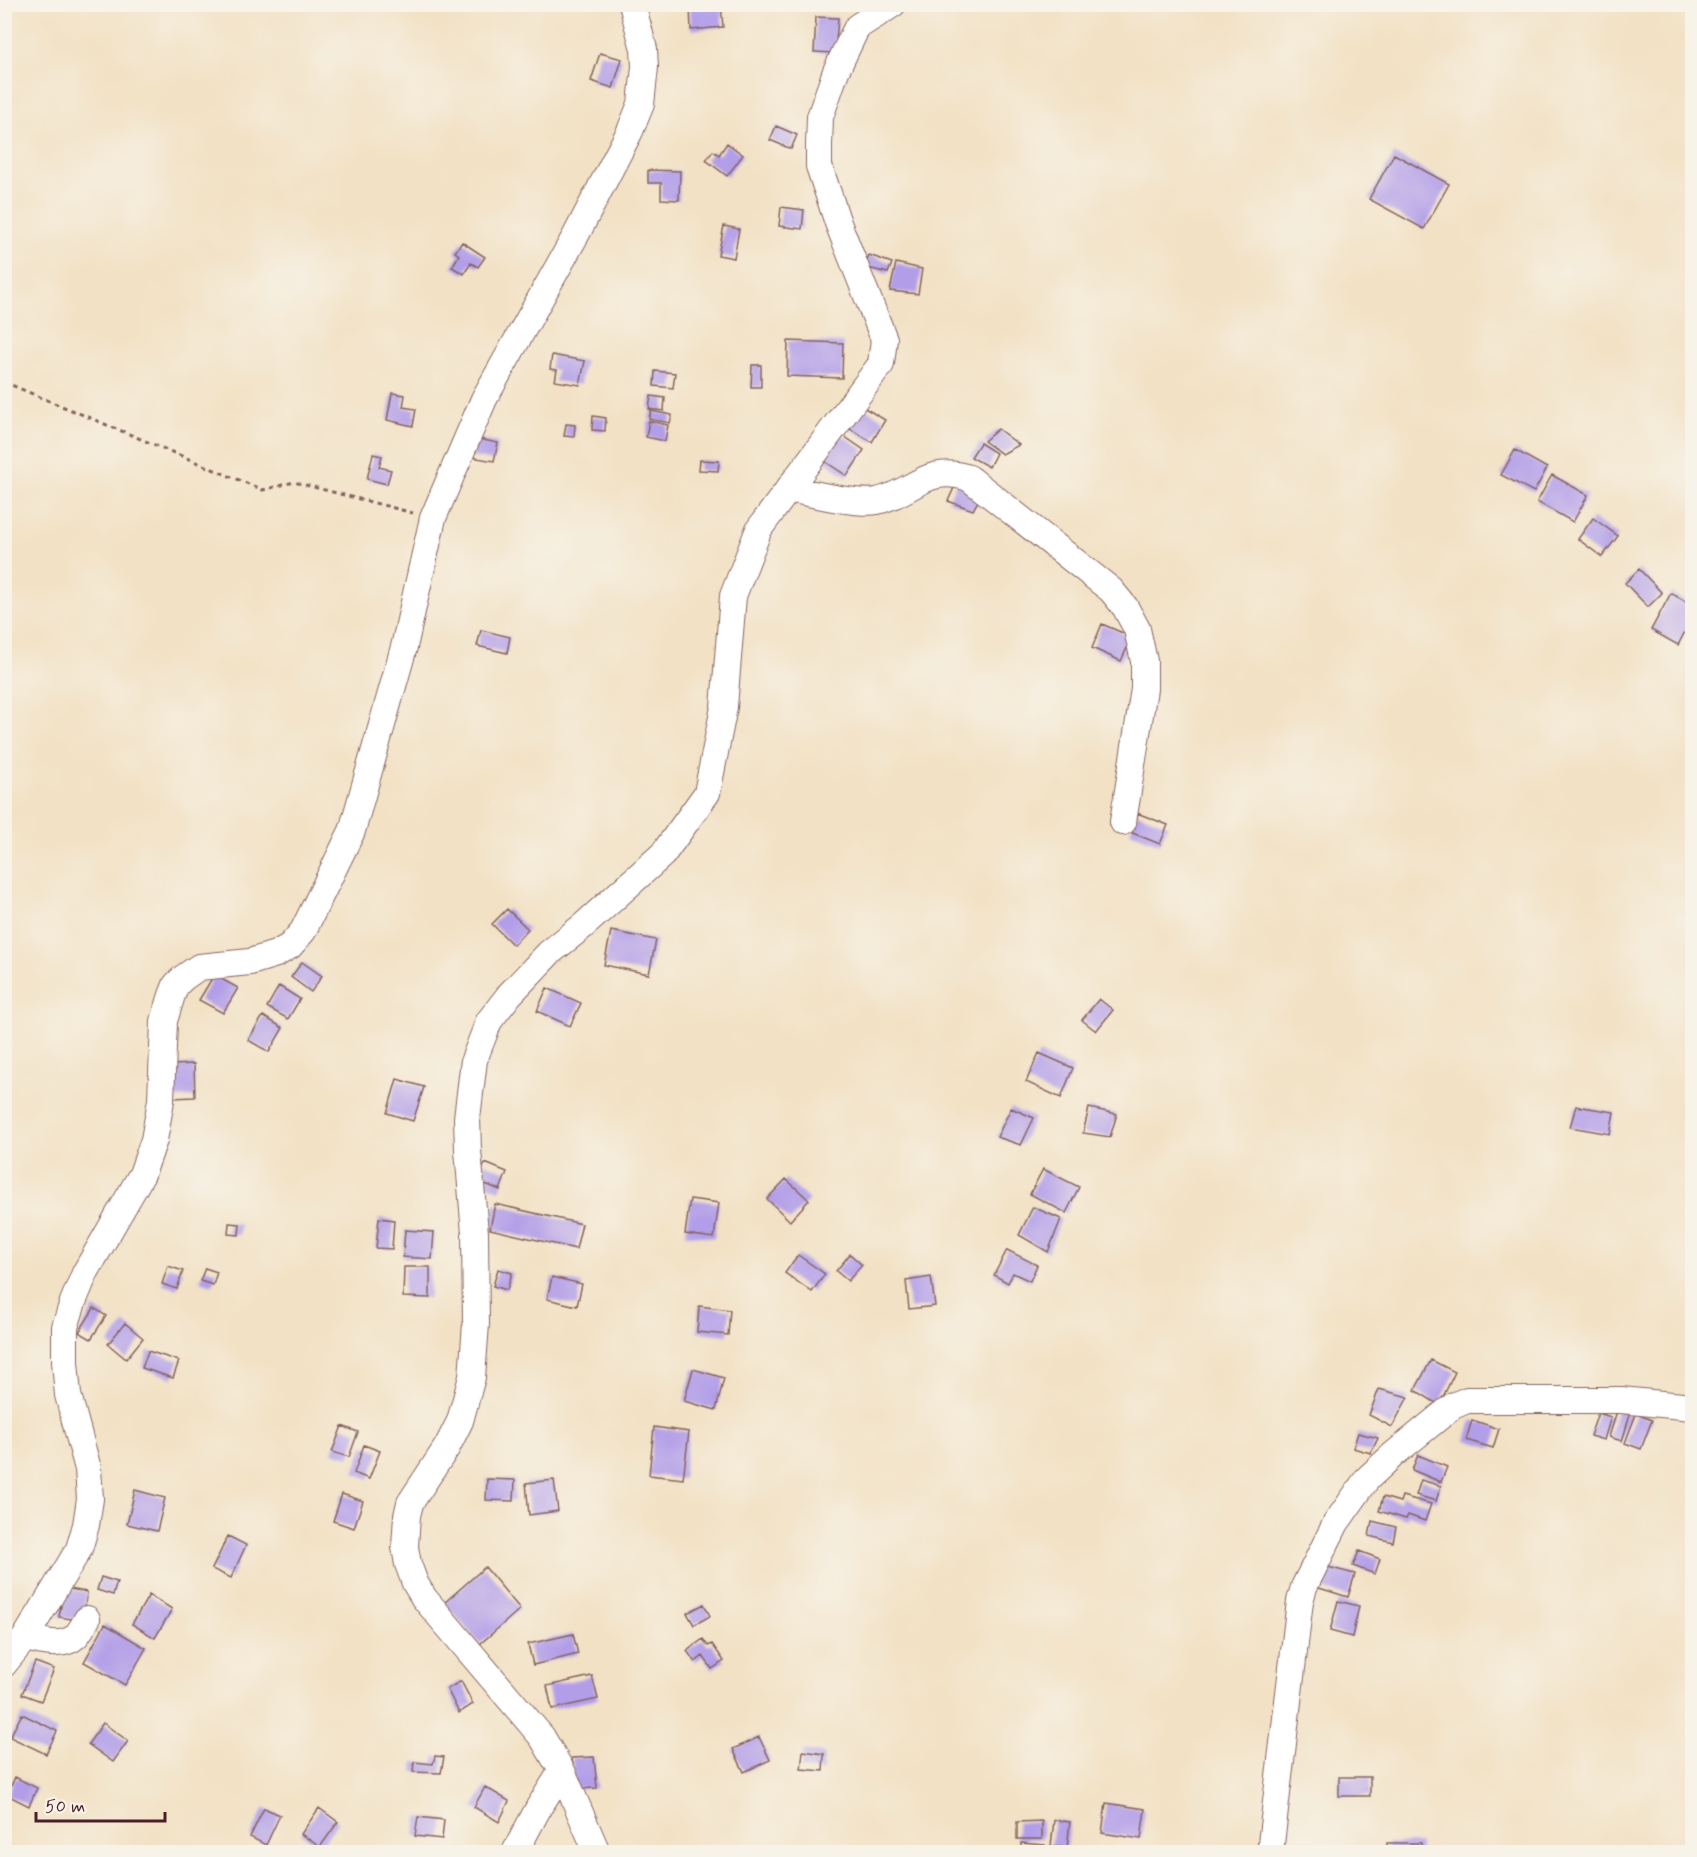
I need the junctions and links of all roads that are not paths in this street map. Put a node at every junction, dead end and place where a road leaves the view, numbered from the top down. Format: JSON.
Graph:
{"nodes":[{"id":1,"x":632,"y":4,"type":"edge"},
{"id":2,"x":893,"y":4,"type":"edge"},
{"id":3,"x":789,"y":489,"type":"junction"},
{"id":4,"x":1123,"y":822,"type":"dead end"},
{"id":5,"x":1692,"y":1407,"type":"edge"},
{"id":6,"x":87,"y":1619,"type":"dead end"},
{"id":7,"x":24,"y":1638,"type":"junction"},
{"id":8,"x":4,"y":1664,"type":"edge"},
{"id":9,"x":562,"y":1771,"type":"junction"},
{"id":10,"x":515,"y":1852,"type":"edge"},
{"id":11,"x":597,"y":1852,"type":"edge"},
{"id":12,"x":1270,"y":1852,"type":"edge"}],
"edges":[{"from":1,"to":7,"type":"street"},
{"from":2,"to":3,"type":"street"},
{"from":3,"to":4,"type":"street"},
{"from":3,"to":9,"type":"street"},
{"from":5,"to":12,"type":"street"},
{"from":6,"to":7,"type":"street"},
{"from":7,"to":8,"type":"street"},
{"from":9,"to":10,"type":"street"},
{"from":9,"to":11,"type":"street"}]}
